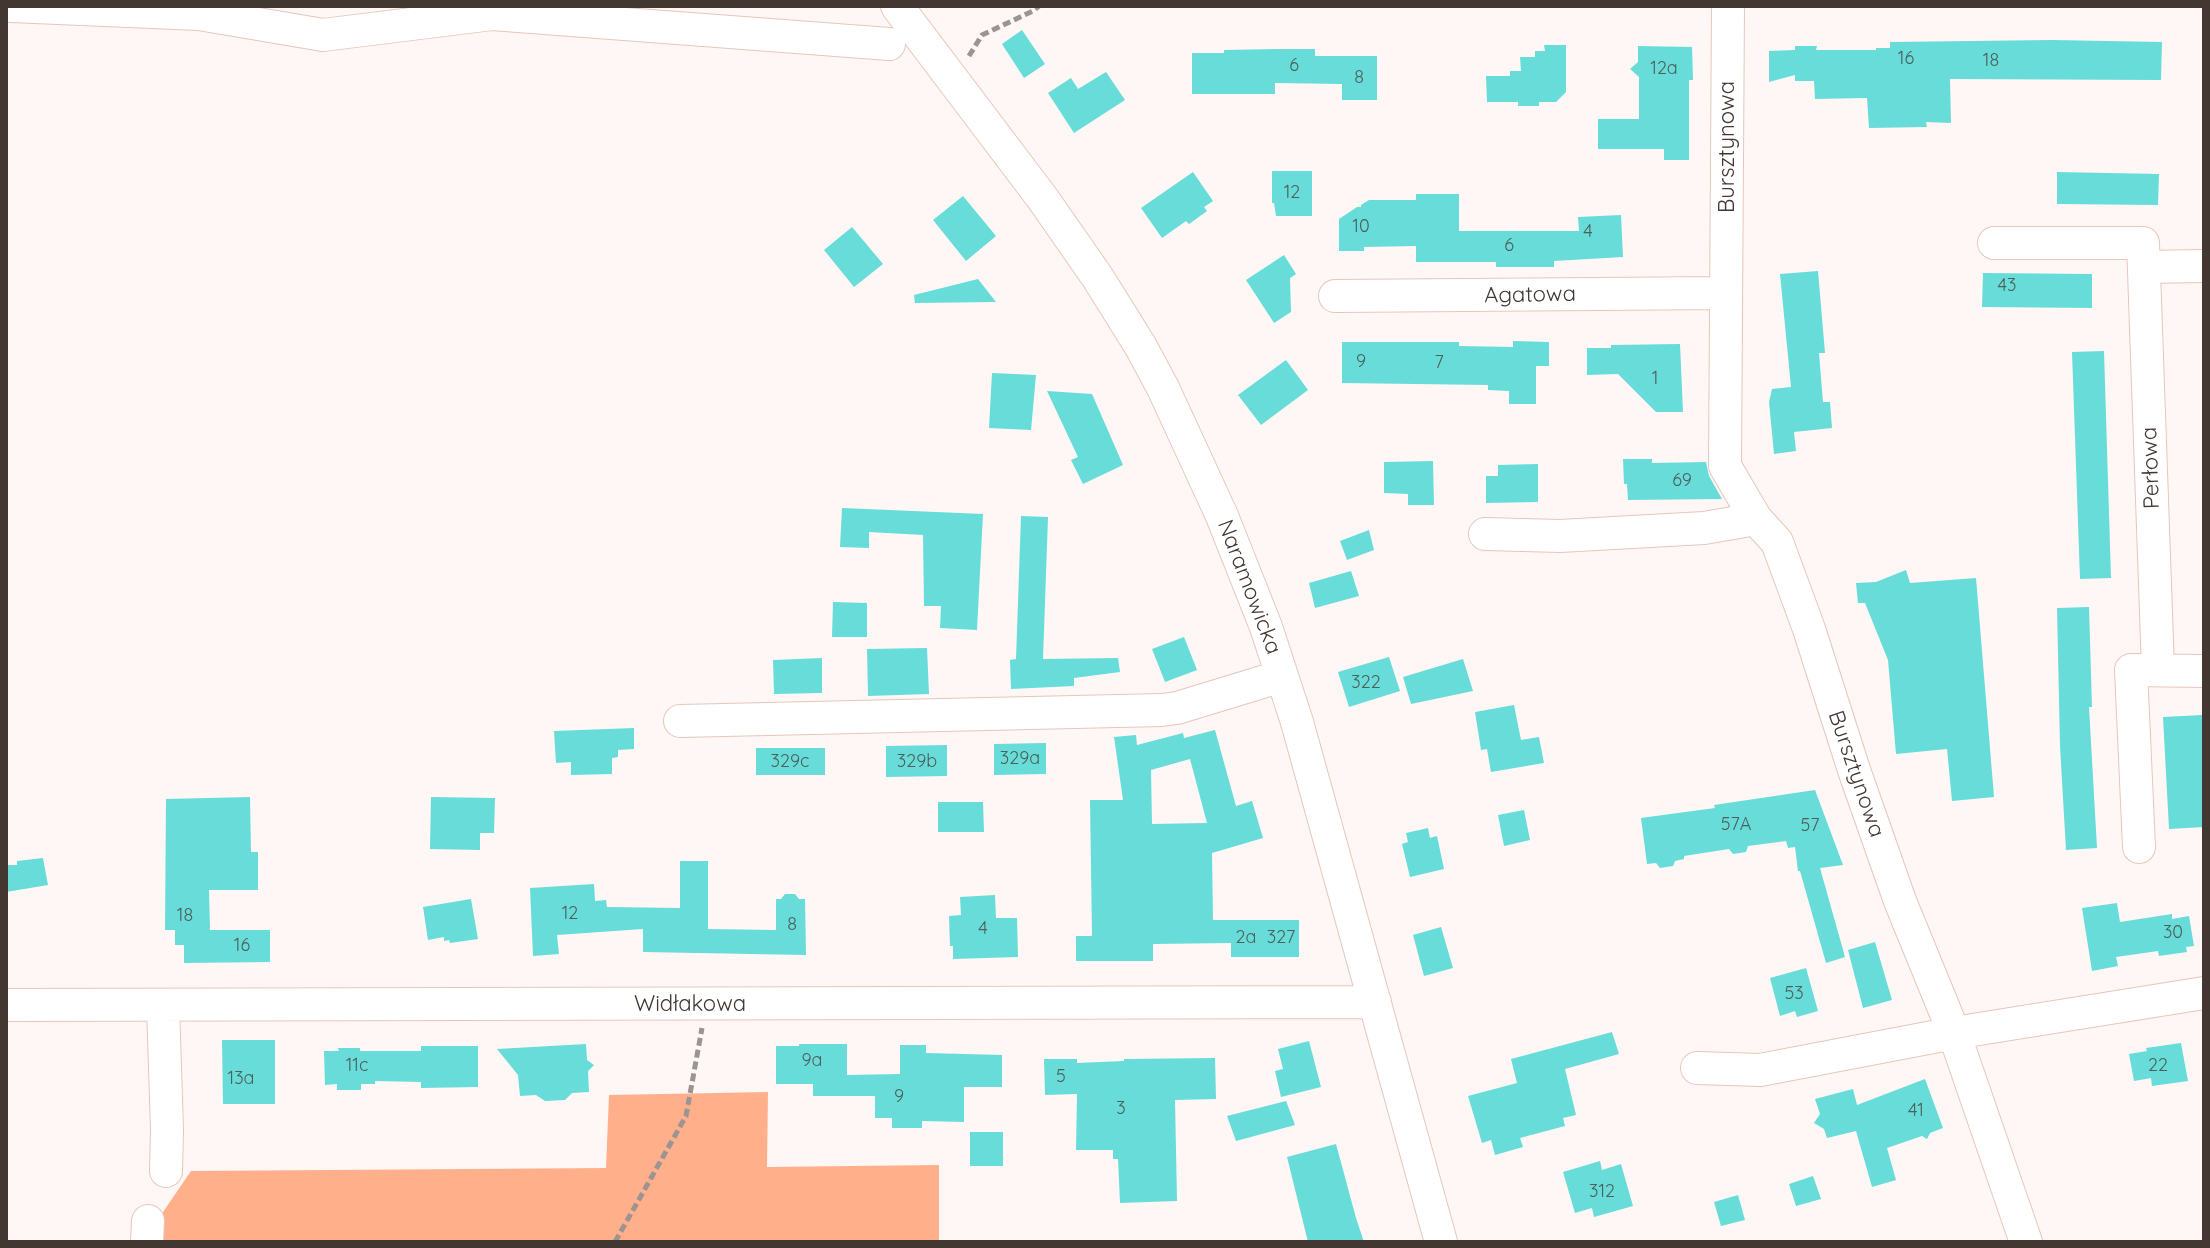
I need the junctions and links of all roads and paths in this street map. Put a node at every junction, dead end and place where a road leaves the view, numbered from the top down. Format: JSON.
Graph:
{"nodes":[{"id":1,"x":11,"y":6,"type":"edge"},
{"id":2,"x":1039,"y":6,"type":"edge"},
{"id":3,"x":1728,"y":6,"type":"edge"},
{"id":4,"x":900,"y":7,"type":"edge"},
{"id":5,"x":889,"y":44,"type":"dead end"},
{"id":6,"x":969,"y":56,"type":"dead end"},
{"id":7,"x":1994,"y":243,"type":"dead end"},
{"id":8,"x":2204,"y":266,"type":"edge"},
{"id":9,"x":2144,"y":267,"type":"junction"},
{"id":10,"x":1726,"y":293,"type":"junction"},
{"id":11,"x":1335,"y":296,"type":"dead end"},
{"id":12,"x":1756,"y":519,"type":"junction"},
{"id":13,"x":1485,"y":534,"type":"dead end"},
{"id":14,"x":2158,"y":670,"type":"junction"},
{"id":15,"x":2204,"y":671,"type":"edge"},
{"id":16,"x":1282,"y":676,"type":"junction"},
{"id":17,"x":680,"y":721,"type":"dead end"},
{"id":18,"x":2139,"y":847,"type":"dead end"},
{"id":19,"x":2204,"y":993,"type":"edge"},
{"id":20,"x":1375,"y":1002,"type":"junction"},
{"id":21,"x":706,"y":1004,"type":"junction"},
{"id":22,"x":6,"y":1005,"type":"edge"},
{"id":23,"x":163,"y":1005,"type":"junction"},
{"id":24,"x":1954,"y":1033,"type":"junction"},
{"id":25,"x":1697,"y":1068,"type":"dead end"},
{"id":26,"x":166,"y":1171,"type":"dead end"},
{"id":27,"x":615,"y":1242,"type":"edge"},
{"id":28,"x":1441,"y":1242,"type":"edge"},
{"id":29,"x":2026,"y":1242,"type":"edge"}],
"edges":[{"from":1,"to":5,"type":"street"},
{"from":2,"to":6,"type":"path"},
{"from":3,"to":10,"type":"street","name":"Bursztynowa"},
{"from":4,"to":16,"type":"street","name":"Naramowicka"},
{"from":7,"to":9,"type":"street"},
{"from":8,"to":9,"type":"street"},
{"from":9,"to":14,"type":"street","name":"Perłowa"},
{"from":10,"to":11,"type":"street","name":"Agatowa"},
{"from":10,"to":12,"type":"street","name":"Bursztynowa"},
{"from":12,"to":13,"type":"street"},
{"from":12,"to":24,"type":"street","name":"Bursztynowa"},
{"from":14,"to":15,"type":"street"},
{"from":14,"to":18,"type":"street"},
{"from":16,"to":17,"type":"street"},
{"from":16,"to":20,"type":"street","name":"Naramowicka"},
{"from":19,"to":24,"type":"street"},
{"from":20,"to":21,"type":"street","name":"Widłakowa"},
{"from":20,"to":28,"type":"street","name":"Naramowicka"},
{"from":21,"to":23,"type":"street","name":"Widłakowa"},
{"from":21,"to":27,"type":"path"},
{"from":22,"to":23,"type":"street","name":"Widłakowa"},
{"from":23,"to":26,"type":"street"},
{"from":24,"to":25,"type":"street"},
{"from":24,"to":29,"type":"street","name":"Bursztynowa"}]}
